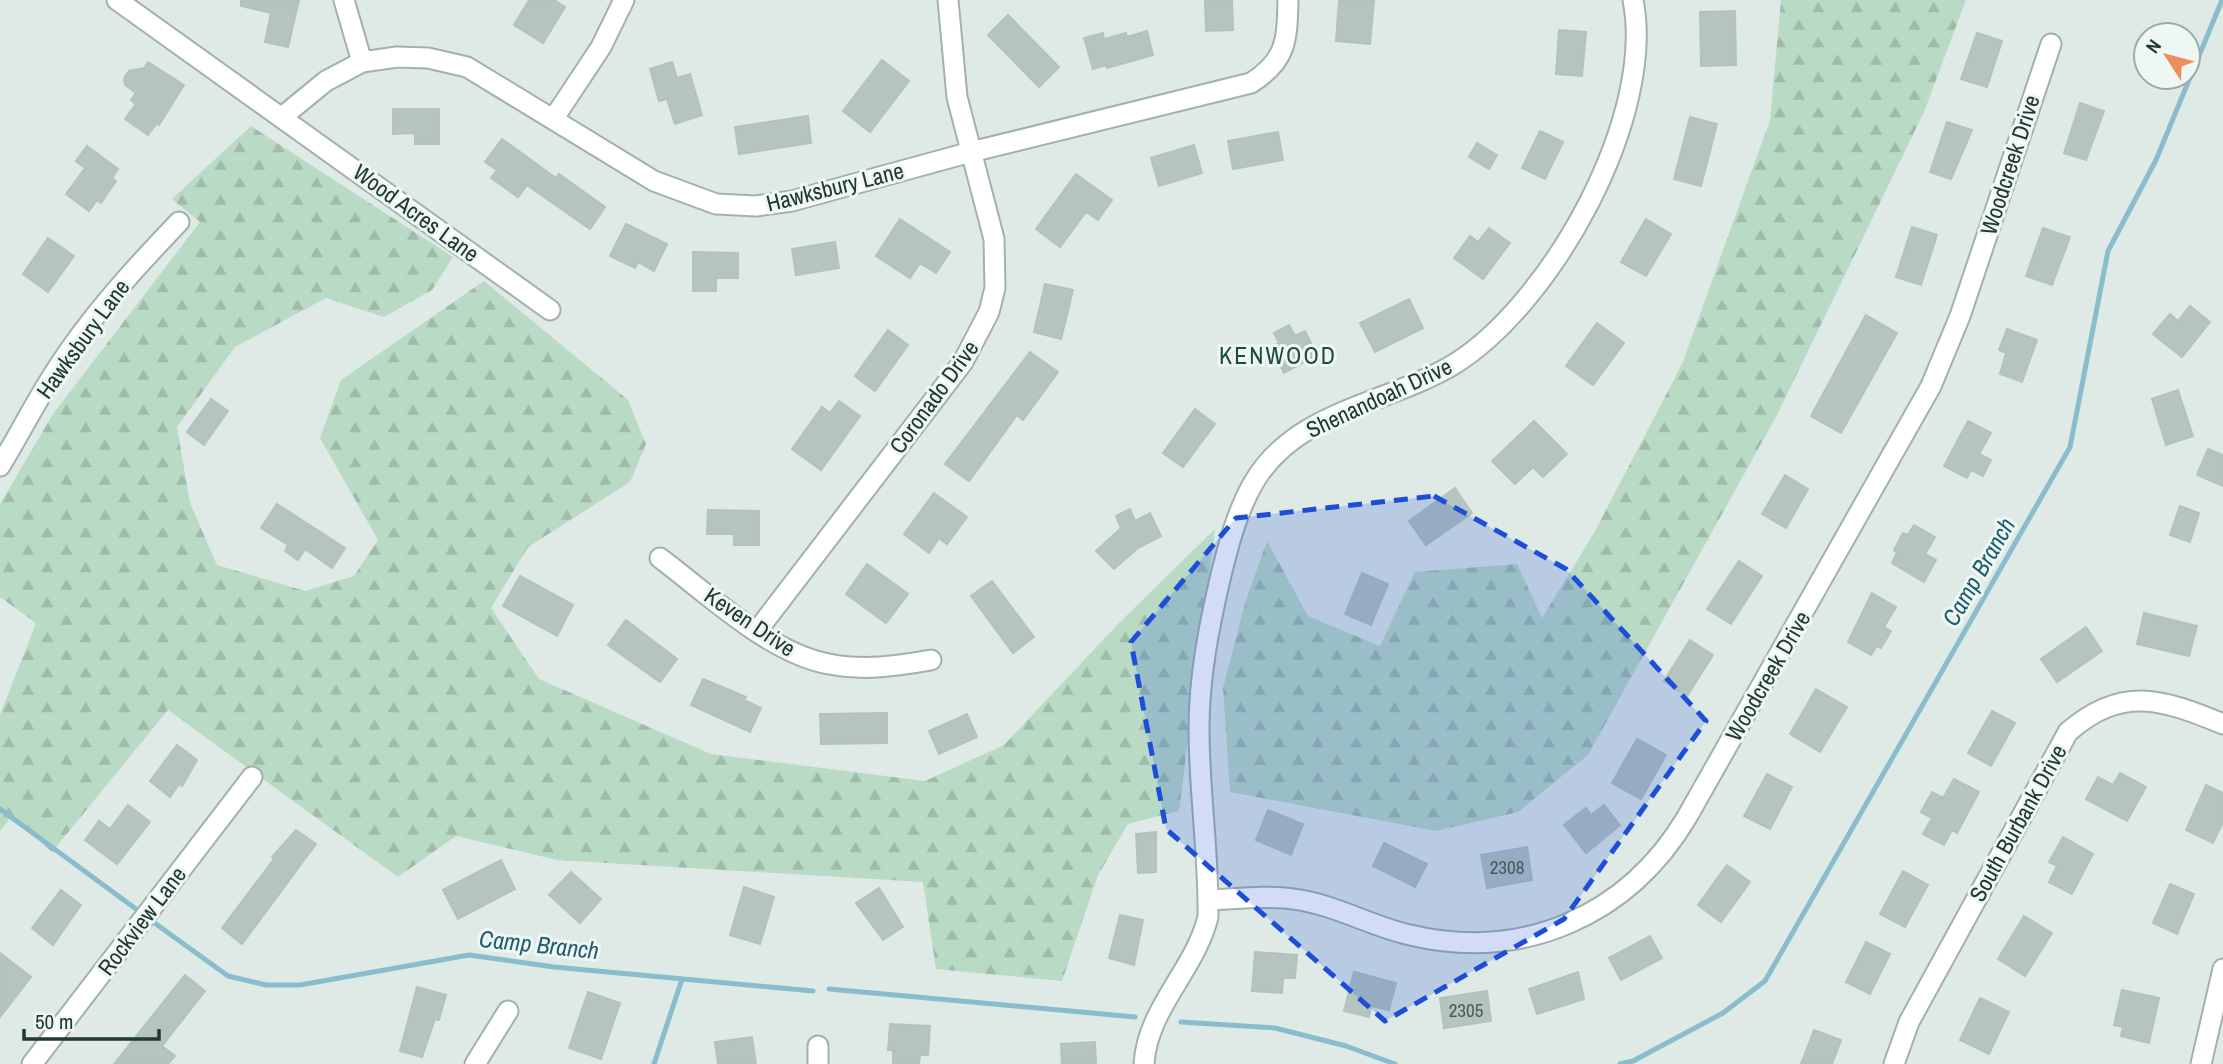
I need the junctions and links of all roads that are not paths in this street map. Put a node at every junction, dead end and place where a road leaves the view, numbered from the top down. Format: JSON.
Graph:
{"nodes":[{"id":1,"x":117,"y":0,"type":"edge"},
{"id":2,"x":344,"y":0,"type":"edge"},
{"id":3,"x":624,"y":0,"type":"edge"},
{"id":4,"x":948,"y":0,"type":"edge"},
{"id":5,"x":1288,"y":0,"type":"edge"},
{"id":6,"x":1633,"y":0,"type":"edge"},
{"id":7,"x":2051,"y":44,"type":"dead end"},
{"id":8,"x":362,"y":62,"type":"junction"},
{"id":9,"x":282,"y":117,"type":"junction"},
{"id":10,"x":554,"y":118,"type":"junction"},
{"id":11,"x":971,"y":152,"type":"junction"},
{"id":12,"x":179,"y":222,"type":"dead end"},
{"id":13,"x":550,"y":310,"type":"dead end"},
{"id":14,"x":0,"y":466,"type":"edge"},
{"id":15,"x":660,"y":558,"type":"dead end"},
{"id":16,"x":757,"y":631,"type":"junction"},
{"id":17,"x":931,"y":660,"type":"dead end"},
{"id":18,"x":2223,"y":723,"type":"edge"},
{"id":19,"x":252,"y":777,"type":"dead end"},
{"id":20,"x":1208,"y":900,"type":"junction"},
{"id":21,"x":2223,"y":969,"type":"edge"},
{"id":22,"x":508,"y":1011,"type":"dead end"},
{"id":23,"x":32,"y":1064,"type":"edge"},
{"id":24,"x":475,"y":1064,"type":"edge"},
{"id":25,"x":1144,"y":1064,"type":"edge"},
{"id":26,"x":1894,"y":1064,"type":"edge"},
{"id":27,"x":2201,"y":1064,"type":"edge"}],
"edges":[{"from":1,"to":9,"type":"street","name":"Wood Acres Lane"},
{"from":2,"to":8,"type":"street"},
{"from":3,"to":10,"type":"street"},
{"from":4,"to":11,"type":"street","name":"Coronado Drive"},
{"from":5,"to":11,"type":"street","name":"Hawksbury Lane"},
{"from":6,"to":20,"type":"street","name":"Shenandoah Drive"},
{"from":7,"to":20,"type":"street","name":"Woodcreek Drive"},
{"from":8,"to":9,"type":"street","name":"Hawksbury Lane"},
{"from":8,"to":10,"type":"street","name":"Hawksbury Lane"},
{"from":9,"to":13,"type":"street","name":"Wood Acres Lane"},
{"from":10,"to":11,"type":"street","name":"Hawksbury Lane"},
{"from":11,"to":16,"type":"street","name":"Coronado Drive"},
{"from":12,"to":14,"type":"street","name":"Hawksbury Lane"},
{"from":15,"to":16,"type":"street","name":"Keven Drive"},
{"from":16,"to":17,"type":"street","name":"Keven Drive"},
{"from":18,"to":26,"type":"street","name":"South Burbank Drive"},
{"from":19,"to":23,"type":"street","name":"Rockview Lane"},
{"from":20,"to":25,"type":"street","name":"Shenandoah Drive"},
{"from":21,"to":27,"type":"street"},
{"from":22,"to":24,"type":"street"}]}
